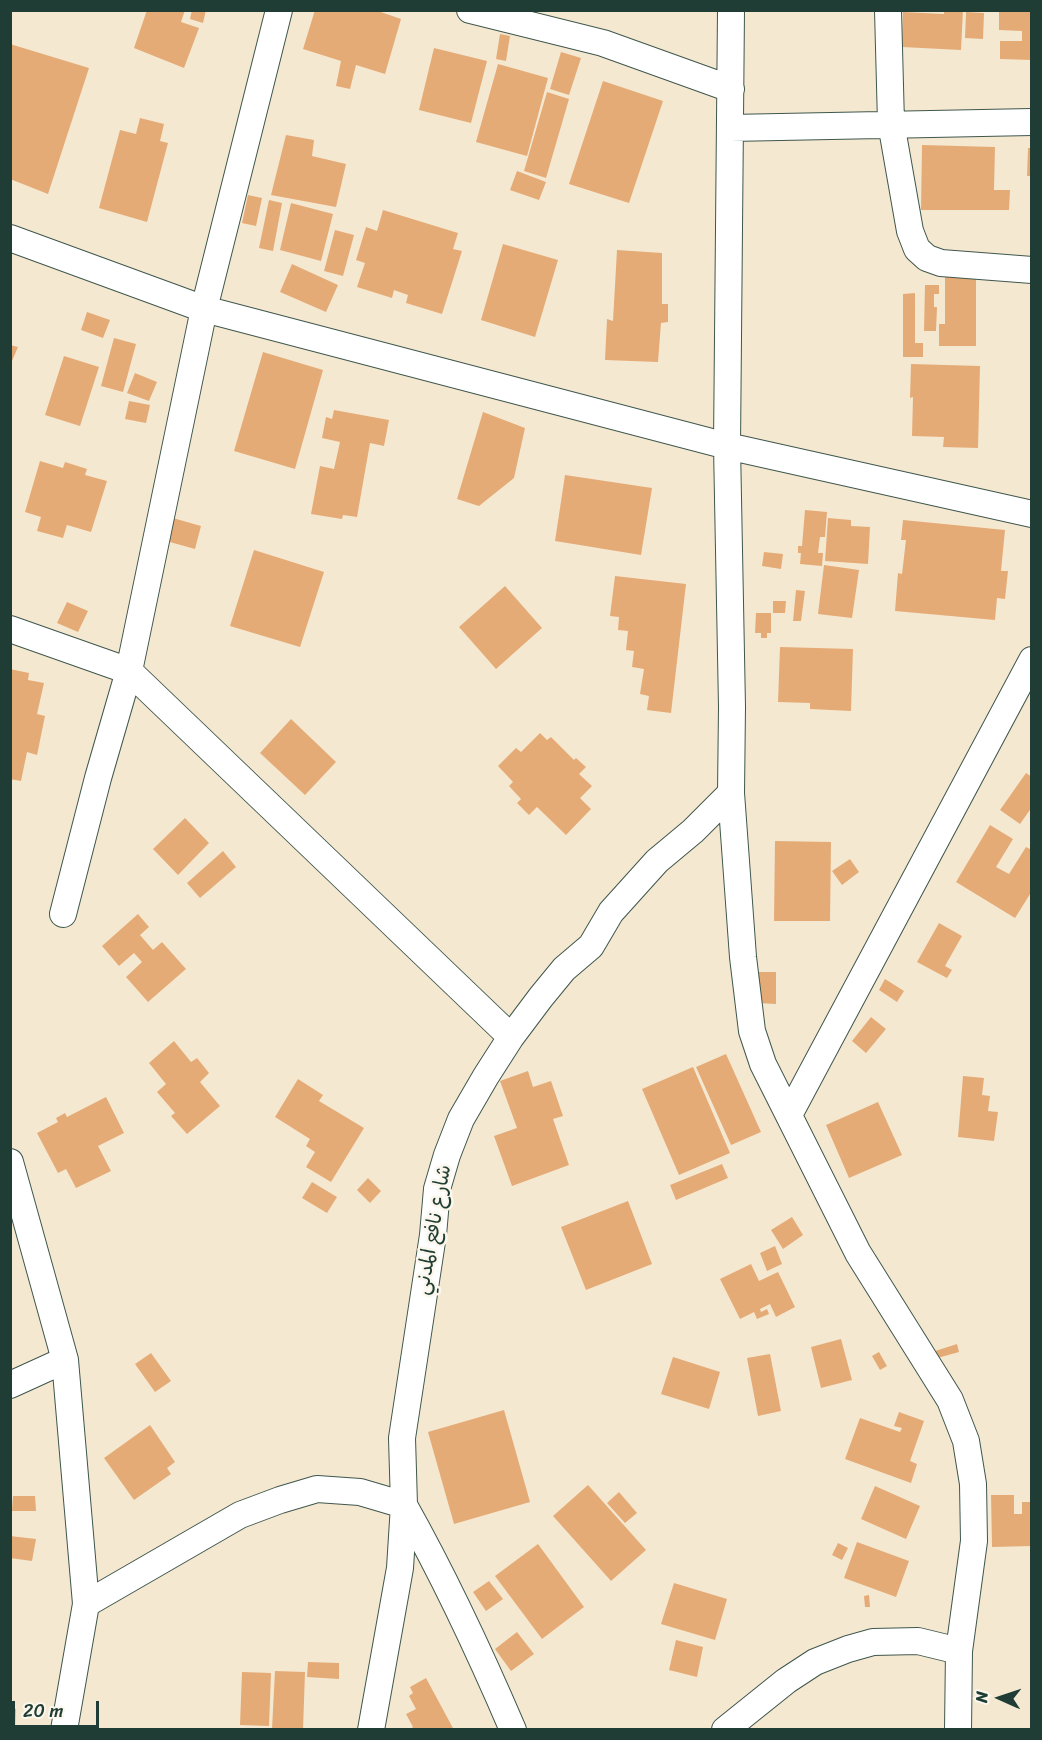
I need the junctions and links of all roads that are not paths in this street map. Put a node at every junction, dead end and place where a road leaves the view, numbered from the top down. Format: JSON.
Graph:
{"nodes":[{"id":1,"x":279,"y":10,"type":"edge"},
{"id":2,"x":470,"y":10,"type":"edge"},
{"id":3,"x":731,"y":10,"type":"edge"},
{"id":4,"x":888,"y":10,"type":"edge"},
{"id":5,"x":731,"y":89,"type":"junction"},
{"id":6,"x":1032,"y":122,"type":"edge"},
{"id":7,"x":891,"y":123,"type":"junction"},
{"id":8,"x":730,"y":128,"type":"junction"},
{"id":9,"x":10,"y":238,"type":"edge"},
{"id":10,"x":1032,"y":270,"type":"edge"},
{"id":11,"x":204,"y":309,"type":"junction"},
{"id":12,"x":726,"y":446,"type":"junction"},
{"id":13,"x":1032,"y":514,"type":"edge"},
{"id":14,"x":10,"y":628,"type":"edge"},
{"id":15,"x":1032,"y":660,"type":"edge"},
{"id":16,"x":129,"y":671,"type":"junction"},
{"id":17,"x":731,"y":793,"type":"junction"},
{"id":18,"x":63,"y":914,"type":"dead end"},
{"id":19,"x":511,"y":1037,"type":"junction"},
{"id":20,"x":789,"y":1115,"type":"junction"},
{"id":21,"x":10,"y":1162,"type":"edge"},
{"id":22,"x":65,"y":1360,"type":"junction"},
{"id":23,"x":10,"y":1385,"type":"edge"},
{"id":24,"x":404,"y":1505,"type":"junction"},
{"id":25,"x":86,"y":1604,"type":"junction"},
{"id":26,"x":959,"y":1651,"type":"junction"},
{"id":27,"x":64,"y":1730,"type":"edge"},
{"id":28,"x":371,"y":1730,"type":"edge"},
{"id":29,"x":513,"y":1730,"type":"edge"},
{"id":30,"x":725,"y":1730,"type":"edge"},
{"id":31,"x":958,"y":1730,"type":"edge"}],
"edges":[{"from":1,"to":11,"type":"street"},
{"from":2,"to":5,"type":"street"},
{"from":3,"to":5,"type":"street"},
{"from":4,"to":7,"type":"street"},
{"from":5,"to":8,"type":"street"},
{"from":6,"to":7,"type":"street"},
{"from":7,"to":8,"type":"street"},
{"from":7,"to":10,"type":"street"},
{"from":8,"to":12,"type":"street"},
{"from":9,"to":11,"type":"street"},
{"from":11,"to":12,"type":"street"},
{"from":11,"to":16,"type":"street"},
{"from":12,"to":13,"type":"street"},
{"from":12,"to":17,"type":"street"},
{"from":14,"to":16,"type":"street"},
{"from":15,"to":20,"type":"street"},
{"from":16,"to":18,"type":"street"},
{"from":16,"to":19,"type":"street"},
{"from":17,"to":19,"type":"street","name":"شارع نافع المدني"},
{"from":17,"to":20,"type":"street"},
{"from":19,"to":24,"type":"street","name":"شارع نافع المدني"},
{"from":20,"to":26,"type":"street"},
{"from":21,"to":22,"type":"street"},
{"from":22,"to":23,"type":"street"},
{"from":22,"to":25,"type":"street"},
{"from":24,"to":25,"type":"street"},
{"from":24,"to":28,"type":"street","name":"شارع نافع المدني"},
{"from":24,"to":29,"type":"street"},
{"from":25,"to":27,"type":"street"},
{"from":26,"to":30,"type":"street"},
{"from":26,"to":31,"type":"street"}]}
